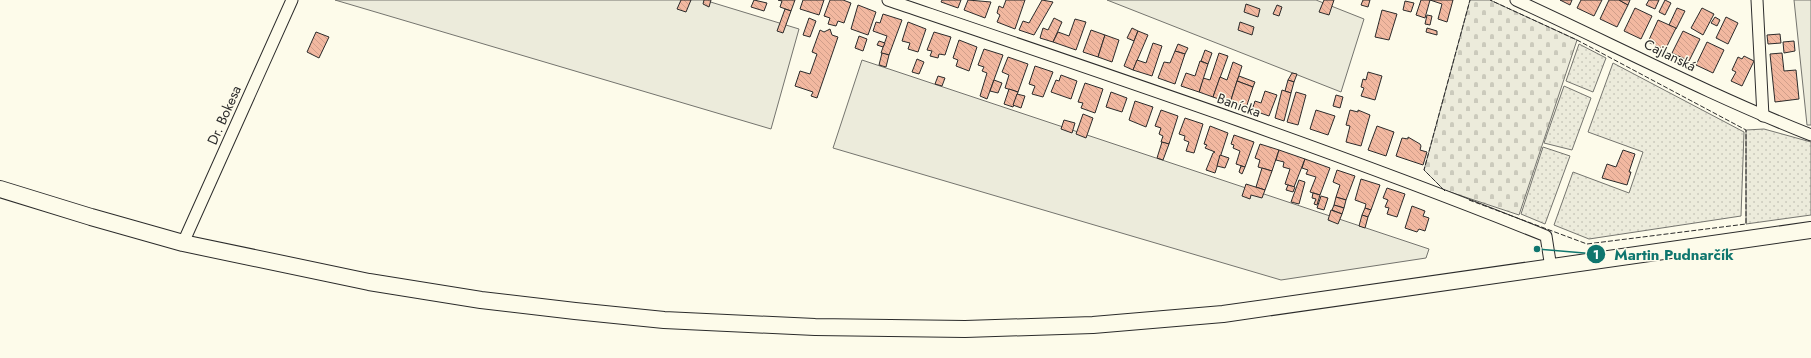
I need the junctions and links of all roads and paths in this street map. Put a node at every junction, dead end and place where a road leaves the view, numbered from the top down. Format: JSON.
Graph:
{"nodes":[{"id":1,"x":292,"y":0,"type":"edge"},
{"id":2,"x":888,"y":0,"type":"edge"},
{"id":3,"x":1516,"y":0,"type":"edge"},
{"id":4,"x":1757,"y":0,"type":"edge"},
{"id":5,"x":1763,"y":116,"type":"junction"},
{"id":6,"x":1811,"y":135,"type":"edge"},
{"id":7,"x":0,"y":189,"type":"edge"},
{"id":8,"x":1811,"y":230,"type":"edge"},
{"id":9,"x":183,"y":243,"type":"junction"},
{"id":10,"x":1551,"y":268,"type":"junction"}],
"edges":[{"from":1,"to":9,"type":"street","name":"Dr. Bokesa"},
{"from":2,"to":10,"type":"street","name":"Banícka"},
{"from":3,"to":5,"type":"street","name":"Cajlanská"},
{"from":4,"to":5,"type":"street"},
{"from":5,"to":6,"type":"street","name":"Cajlanská"},
{"from":7,"to":9,"type":"main road"},
{"from":8,"to":10,"type":"main road"},
{"from":9,"to":10,"type":"main road"}]}
